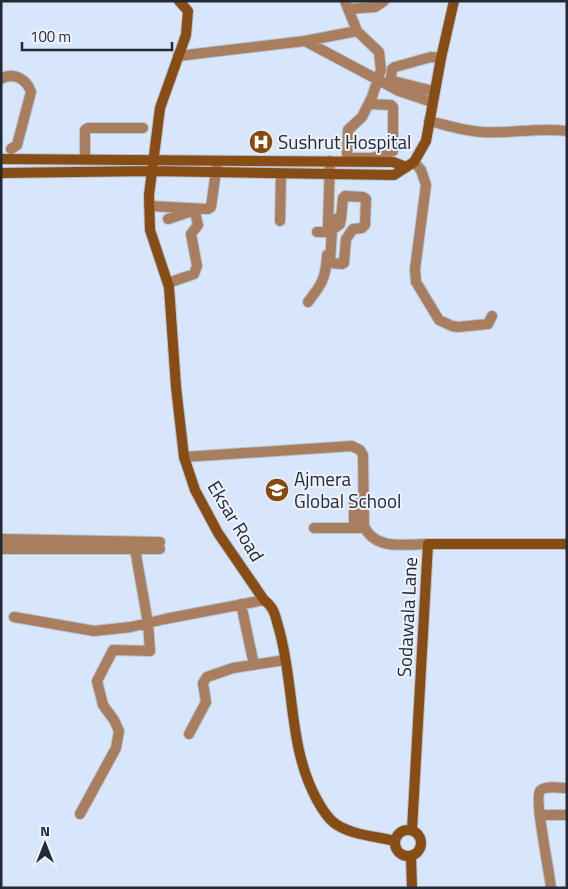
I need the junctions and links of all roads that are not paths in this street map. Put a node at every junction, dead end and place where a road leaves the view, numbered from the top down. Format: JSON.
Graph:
{"nodes":[{"id":1,"x":179,"y":1,"type":"edge"},
{"id":2,"x":384,"y":1,"type":"edge"},
{"id":3,"x":454,"y":1,"type":"edge"},
{"id":4,"x":347,"y":5,"type":"edge"},
{"id":5,"x":357,"y":31,"type":"junction"},
{"id":6,"x":305,"y":41,"type":"junction"},
{"id":7,"x":178,"y":56,"type":"junction"},
{"id":8,"x":441,"y":58,"type":"junction"},
{"id":9,"x":1,"y":79,"type":"edge"},
{"id":10,"x":378,"y":80,"type":"junction"},
{"id":11,"x":400,"y":87,"type":"junction"},
{"id":12,"x":429,"y":90,"type":"dead end"},
{"id":13,"x":416,"y":92,"type":"junction"},
{"id":14,"x":432,"y":102,"type":"junction"},
{"id":15,"x":368,"y":104,"type":"junction"},
{"id":16,"x":429,"y":121,"type":"junction"},
{"id":17,"x":143,"y":128,"type":"dead end"},
{"id":18,"x":567,"y":131,"type":"edge"},
{"id":19,"x":12,"y":149,"type":"dead end"},
{"id":20,"x":19,"y":159,"type":"junction"},
{"id":21,"x":80,"y":159,"type":"junction"},
{"id":22,"x":1,"y":160,"type":"edge"},
{"id":23,"x":154,"y":160,"type":"junction"},
{"id":24,"x":217,"y":160,"type":"junction"},
{"id":25,"x":330,"y":161,"type":"junction"},
{"id":26,"x":410,"y":165,"type":"junction"},
{"id":27,"x":151,"y":171,"type":"junction"},
{"id":28,"x":1,"y":173,"type":"edge"},
{"id":29,"x":19,"y":173,"type":"junction"},
{"id":30,"x":76,"y":173,"type":"junction"},
{"id":31,"x":216,"y":173,"type":"junction"},
{"id":32,"x":281,"y":174,"type":"junction"},
{"id":33,"x":330,"y":174,"type":"junction"},
{"id":34,"x":149,"y":206,"type":"junction"},
{"id":35,"x":168,"y":219,"type":"dead end"},
{"id":36,"x":328,"y":219,"type":"junction"},
{"id":37,"x":341,"y":219,"type":"junction"},
{"id":38,"x":280,"y":221,"type":"dead end"},
{"id":39,"x":168,"y":283,"type":"junction"},
{"id":40,"x":308,"y":302,"type":"dead end"},
{"id":41,"x":492,"y":316,"type":"dead end"},
{"id":42,"x":184,"y":457,"type":"junction"},
{"id":43,"x":314,"y":528,"type":"dead end"},
{"id":44,"x":359,"y":528,"type":"junction"},
{"id":45,"x":5,"y":544,"type":"edge"},
{"id":46,"x":428,"y":544,"type":"junction"},
{"id":47,"x":567,"y":544,"type":"edge"},
{"id":48,"x":119,"y":545,"type":"junction"},
{"id":49,"x":135,"y":549,"type":"junction"},
{"id":50,"x":264,"y":600,"type":"junction"},
{"id":51,"x":241,"y":604,"type":"junction"},
{"id":52,"x":14,"y":617,"type":"dead end"},
{"id":53,"x":148,"y":623,"type":"junction"},
{"id":54,"x":286,"y":660,"type":"junction"},
{"id":55,"x":254,"y":665,"type":"junction"},
{"id":56,"x":189,"y":734,"type":"dead end"},
{"id":57,"x":567,"y":788,"type":"edge"},
{"id":58,"x":80,"y":814,"type":"dead end"},
{"id":59,"x":567,"y":815,"type":"edge"},
{"id":60,"x":540,"y":816,"type":"junction"},
{"id":61,"x":412,"y":830,"type":"junction"},
{"id":62,"x":395,"y":841,"type":"junction"},
{"id":63,"x":411,"y":857,"type":"junction"},
{"id":64,"x":412,"y":888,"type":"edge"},
{"id":65,"x":552,"y":888,"type":"edge"}],
"edges":[{"from":1,"to":7,"type":"street","name":"Eksar Road"},
{"from":2,"to":4,"type":"street"},
{"from":3,"to":8,"type":"street"},
{"from":4,"to":5,"type":"street"},
{"from":5,"to":6,"type":"street"},
{"from":5,"to":10,"type":"street"},
{"from":6,"to":7,"type":"street"},
{"from":6,"to":10,"type":"street"},
{"from":7,"to":23,"type":"street","name":"Eksar Road"},
{"from":8,"to":11,"type":"street"},
{"from":8,"to":14,"type":"street"},
{"from":9,"to":19,"type":"street"},
{"from":10,"to":11,"type":"street"},
{"from":10,"to":15,"type":"street"},
{"from":11,"to":13,"type":"street"},
{"from":12,"to":13,"type":"street"},
{"from":13,"to":14,"type":"street"},
{"from":14,"to":16,"type":"street"},
{"from":15,"to":15,"type":"street"},
{"from":16,"to":18,"type":"street"},
{"from":16,"to":26,"type":"street"},
{"from":17,"to":21,"type":"street"},
{"from":20,"to":21,"type":"street"},
{"from":20,"to":22,"type":"street"},
{"from":20,"to":29,"type":"street"},
{"from":21,"to":23,"type":"street"},
{"from":21,"to":30,"type":"street"},
{"from":23,"to":24,"type":"street"},
{"from":23,"to":27,"type":"street","name":"Eksar Road"},
{"from":24,"to":25,"type":"street"},
{"from":24,"to":31,"type":"street"},
{"from":25,"to":26,"type":"street"},
{"from":25,"to":33,"type":"street"},
{"from":26,"to":33,"type":"street"},
{"from":26,"to":41,"type":"street"},
{"from":27,"to":30,"type":"street"},
{"from":27,"to":31,"type":"street"},
{"from":27,"to":34,"type":"street","name":"Eksar Road"},
{"from":28,"to":29,"type":"street"},
{"from":29,"to":30,"type":"street"},
{"from":31,"to":32,"type":"street"},
{"from":31,"to":34,"type":"street"},
{"from":32,"to":33,"type":"street"},
{"from":32,"to":38,"type":"street"},
{"from":33,"to":36,"type":"street"},
{"from":34,"to":39,"type":"street","name":"Eksar Road"},
{"from":35,"to":39,"type":"street"},
{"from":36,"to":37,"type":"street"},
{"from":36,"to":40,"type":"street"},
{"from":37,"to":37,"type":"street"},
{"from":39,"to":42,"type":"street","name":"Eksar Road"},
{"from":42,"to":44,"type":"street"},
{"from":42,"to":50,"type":"street","name":"Eksar Road"},
{"from":43,"to":44,"type":"street"},
{"from":44,"to":46,"type":"street"},
{"from":45,"to":48,"type":"street"},
{"from":46,"to":47,"type":"street","name":"Sodawala Lane"},
{"from":46,"to":61,"type":"street","name":"Sodawala Lane"},
{"from":48,"to":49,"type":"street"},
{"from":48,"to":49,"type":"street"},
{"from":49,"to":53,"type":"street"},
{"from":50,"to":51,"type":"street"},
{"from":50,"to":54,"type":"street","name":"Eksar Road"},
{"from":51,"to":53,"type":"street"},
{"from":51,"to":55,"type":"street"},
{"from":52,"to":53,"type":"street"},
{"from":53,"to":58,"type":"street"},
{"from":54,"to":55,"type":"street"},
{"from":54,"to":62,"type":"street","name":"Eksar Road"},
{"from":55,"to":56,"type":"street"},
{"from":57,"to":60,"type":"street"},
{"from":59,"to":60,"type":"street"},
{"from":60,"to":65,"type":"street"},
{"from":61,"to":62,"type":"street"},
{"from":61,"to":63,"type":"street"},
{"from":62,"to":63,"type":"street"},
{"from":63,"to":64,"type":"street"}]}
